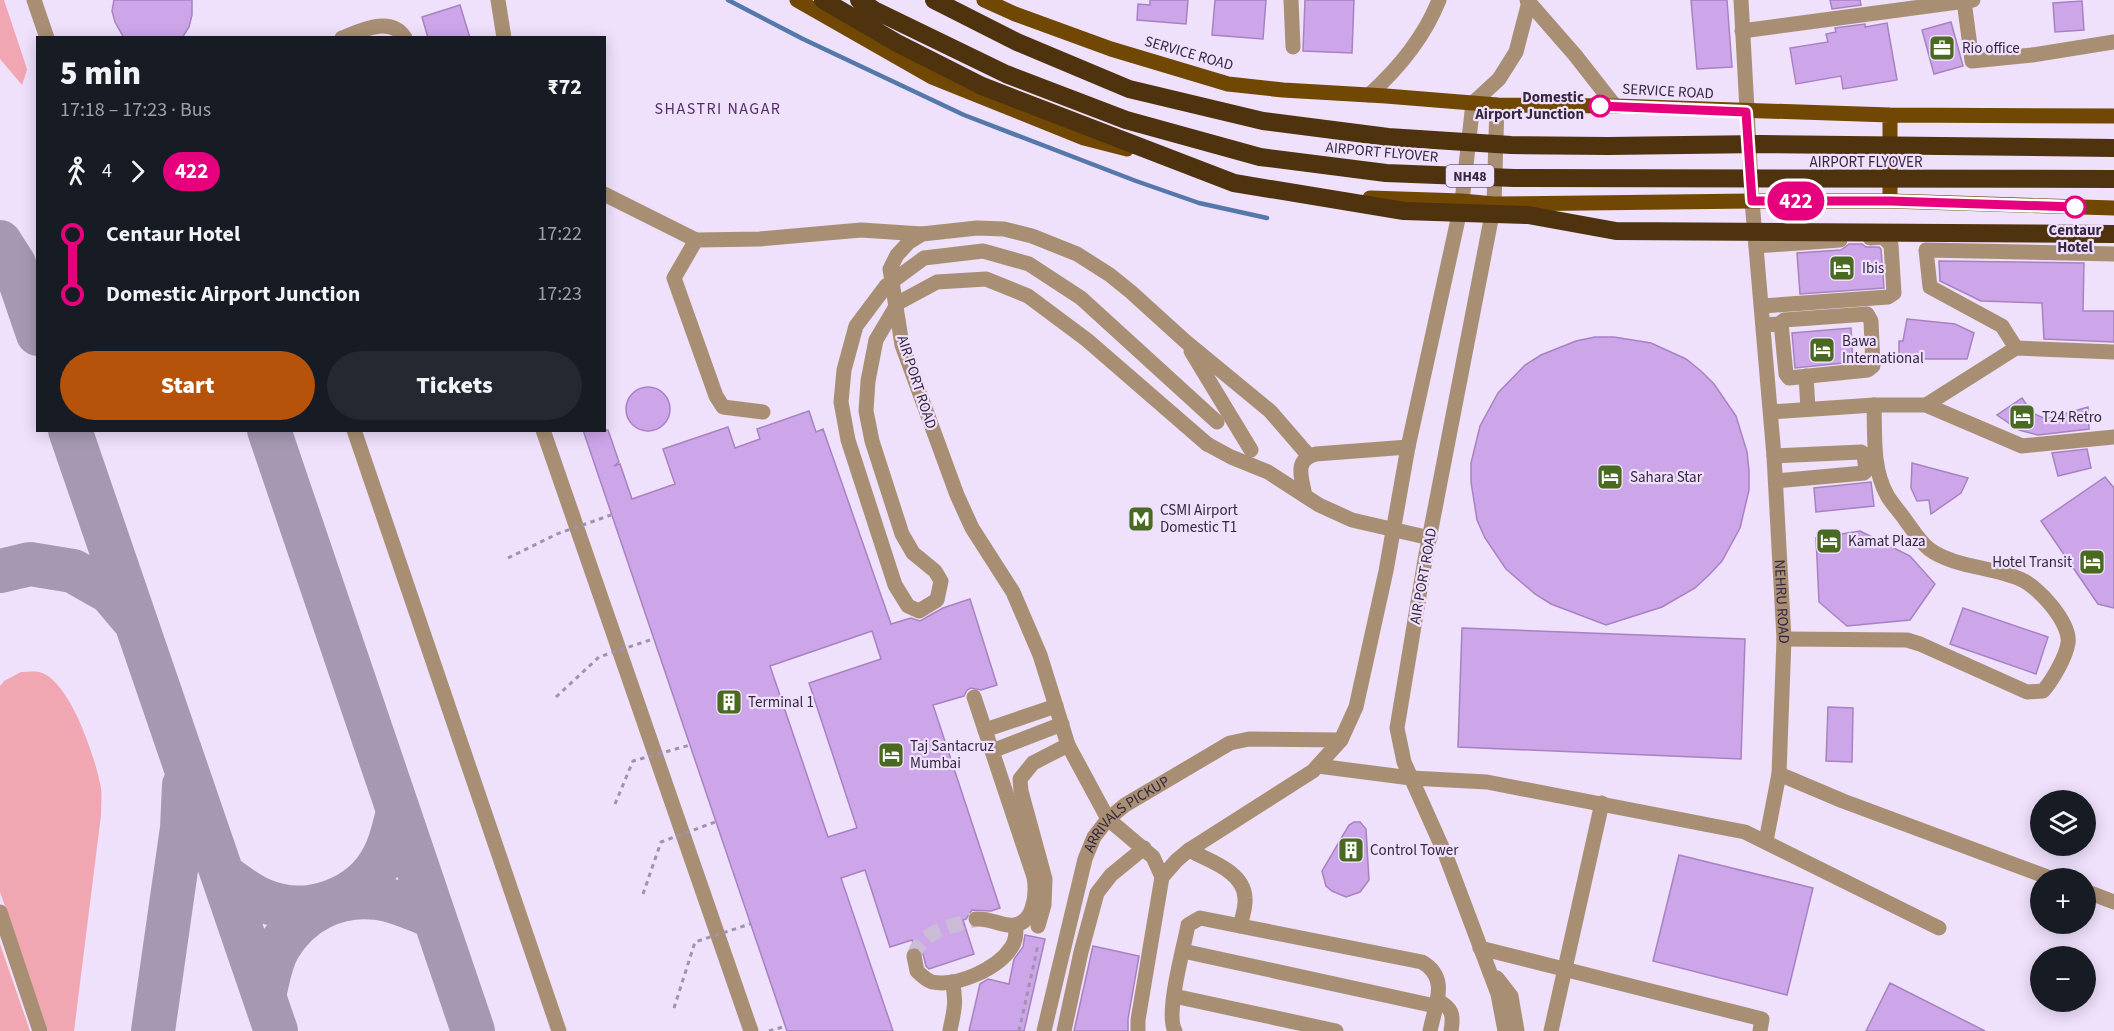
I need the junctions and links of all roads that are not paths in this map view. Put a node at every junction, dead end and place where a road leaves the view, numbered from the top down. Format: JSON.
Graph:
{"nodes":[{"id":1,"x":34,"y":0,"type":"edge"},
{"id":2,"x":498,"y":0,"type":"edge"},
{"id":3,"x":797,"y":0,"type":"edge"},
{"id":4,"x":823,"y":0,"type":"edge"},
{"id":5,"x":859,"y":0,"type":"edge"},
{"id":6,"x":934,"y":0,"type":"edge"},
{"id":7,"x":984,"y":0,"type":"edge"},
{"id":8,"x":1291,"y":0,"type":"edge"},
{"id":9,"x":1439,"y":0,"type":"edge"},
{"id":10,"x":1741,"y":0,"type":"edge"},
{"id":11,"x":1528,"y":1,"type":"edge"},
{"id":12,"x":1969,"y":1,"type":"edge"},
{"id":13,"x":1742,"y":31,"type":"junction"},
{"id":14,"x":46,"y":36,"type":"edge"},
{"id":15,"x":347,"y":36,"type":"edge"},
{"id":16,"x":404,"y":36,"type":"edge"},
{"id":17,"x":504,"y":36,"type":"edge"},
{"id":18,"x":2114,"y":42,"type":"edge"},
{"id":19,"x":1293,"y":47,"type":"dead end"},
{"id":20,"x":1369,"y":95,"type":"junction"},
{"id":21,"x":1473,"y":103,"type":"junction"},
{"id":22,"x":1497,"y":105,"type":"junction"},
{"id":23,"x":1615,"y":106,"type":"junction"},
{"id":24,"x":1746,"y":112,"type":"junction"},
{"id":25,"x":1890,"y":115,"type":"junction"},
{"id":26,"x":2114,"y":116,"type":"edge"},
{"id":27,"x":2114,"y":148,"type":"edge"},
{"id":28,"x":2114,"y":179,"type":"edge"},
{"id":29,"x":606,"y":195,"type":"edge"},
{"id":30,"x":1462,"y":201,"type":"junction"},
{"id":31,"x":1752,"y":201,"type":"junction"},
{"id":32,"x":1890,"y":201,"type":"junction"},
{"id":33,"x":1494,"y":204,"type":"junction"},
{"id":34,"x":2114,"y":208,"type":"edge"},
{"id":35,"x":922,"y":234,"type":"junction"},
{"id":36,"x":2114,"y":234,"type":"edge"},
{"id":37,"x":696,"y":240,"type":"junction"},
{"id":38,"x":1756,"y":246,"type":"junction"},
{"id":39,"x":2114,"y":254,"type":"edge"},
{"id":40,"x":1762,"y":306,"type":"junction"},
{"id":41,"x":1781,"y":322,"type":"junction"},
{"id":42,"x":1764,"y":325,"type":"junction"},
{"id":43,"x":1185,"y":341,"type":"junction"},
{"id":44,"x":2016,"y":348,"type":"junction"},
{"id":45,"x":2114,"y":352,"type":"edge"},
{"id":46,"x":1806,"y":376,"type":"junction"},
{"id":47,"x":1874,"y":405,"type":"junction"},
{"id":48,"x":1926,"y":405,"type":"junction"},
{"id":49,"x":1808,"y":410,"type":"junction"},
{"id":50,"x":763,"y":412,"type":"dead end"},
{"id":51,"x":1772,"y":412,"type":"junction"},
{"id":52,"x":355,"y":432,"type":"edge"},
{"id":53,"x":544,"y":432,"type":"edge"},
{"id":54,"x":2114,"y":437,"type":"edge"},
{"id":55,"x":1408,"y":447,"type":"junction"},
{"id":56,"x":1251,"y":450,"type":"junction"},
{"id":57,"x":1309,"y":456,"type":"junction"},
{"id":58,"x":1774,"y":456,"type":"junction"},
{"id":59,"x":1268,"y":472,"type":"junction"},
{"id":60,"x":1776,"y":481,"type":"junction"},
{"id":61,"x":1305,"y":496,"type":"junction"},
{"id":62,"x":1392,"y":530,"type":"junction"},
{"id":63,"x":1430,"y":538,"type":"junction"},
{"id":64,"x":1784,"y":639,"type":"junction"},
{"id":65,"x":974,"y":697,"type":"dead end"},
{"id":66,"x":1056,"y":706,"type":"junction"},
{"id":67,"x":1062,"y":724,"type":"junction"},
{"id":68,"x":985,"y":730,"type":"junction"},
{"id":69,"x":1341,"y":740,"type":"junction"},
{"id":70,"x":1068,"y":745,"type":"junction"},
{"id":71,"x":992,"y":751,"type":"junction"},
{"id":72,"x":1318,"y":766,"type":"junction"},
{"id":73,"x":1779,"y":774,"type":"junction"},
{"id":74,"x":1411,"y":778,"type":"junction"},
{"id":75,"x":1602,"y":803,"type":"junction"},
{"id":76,"x":1108,"y":819,"type":"junction"},
{"id":77,"x":1766,"y":841,"type":"junction"},
{"id":78,"x":1144,"y":848,"type":"junction"},
{"id":79,"x":1189,"y":850,"type":"junction"},
{"id":80,"x":2030,"y":870,"type":"edge"},
{"id":81,"x":1162,"y":877,"type":"junction"},
{"id":82,"x":2096,"y":895,"type":"edge"},
{"id":83,"x":2114,"y":902,"type":"edge"},
{"id":84,"x":0,"y":912,"type":"edge"},
{"id":85,"x":976,"y":919,"type":"tunnel mouth"},
{"id":86,"x":1016,"y":925,"type":"junction"},
{"id":87,"x":1038,"y":926,"type":"dead end"},
{"id":88,"x":1240,"y":926,"type":"junction"},
{"id":89,"x":1939,"y":928,"type":"dead end"},
{"id":90,"x":1480,"y":948,"type":"junction"},
{"id":91,"x":1183,"y":951,"type":"junction"},
{"id":92,"x":914,"y":956,"type":"dead end"},
{"id":93,"x":1487,"y":966,"type":"junction"},
{"id":94,"x":1565,"y":969,"type":"junction"},
{"id":95,"x":952,"y":982,"type":"junction"},
{"id":96,"x":1174,"y":996,"type":"junction"},
{"id":97,"x":1436,"y":1003,"type":"junction"},
{"id":98,"x":950,"y":1030,"type":"edge"},
{"id":99,"x":40,"y":1031,"type":"edge"},
{"id":100,"x":559,"y":1031,"type":"edge"},
{"id":101,"x":751,"y":1031,"type":"edge"},
{"id":102,"x":1044,"y":1031,"type":"edge"},
{"id":103,"x":1064,"y":1031,"type":"edge"},
{"id":104,"x":1138,"y":1031,"type":"edge"},
{"id":105,"x":1175,"y":1031,"type":"edge"},
{"id":106,"x":1336,"y":1031,"type":"edge"},
{"id":107,"x":1430,"y":1031,"type":"edge"},
{"id":108,"x":1451,"y":1031,"type":"edge"},
{"id":109,"x":1505,"y":1031,"type":"edge"},
{"id":110,"x":1517,"y":1031,"type":"edge"},
{"id":111,"x":1551,"y":1031,"type":"edge"},
{"id":112,"x":1760,"y":1031,"type":"edge"}],
"edges":[{"from":1,"to":14,"type":"street"},
{"from":2,"to":17,"type":"street"},
{"from":3,"to":30,"type":"main road"},
{"from":4,"to":36,"type":"highway","bridge":true},
{"from":5,"to":28,"type":"highway","name":"AIRPORT FLYOVER","number":"NH48","bridge":true},
{"from":6,"to":27,"type":"highway","name":"AIRPORT FLYOVER","number":"NH48","bridge":true},
{"from":7,"to":20,"type":"main road","name":"SERVICE ROAD"},
{"from":8,"to":19,"type":"street"},
{"from":9,"to":20,"type":"street"},
{"from":10,"to":13,"type":"street","name":"NEHRU ROAD"},
{"from":11,"to":21,"type":"street"},
{"from":11,"to":23,"type":"street"},
{"from":12,"to":13,"type":"street"},
{"from":12,"to":18,"type":"street"},
{"from":13,"to":24,"type":"street","name":"NEHRU ROAD"},
{"from":15,"to":16,"type":"street"},
{"from":20,"to":21,"type":"main road","name":"SERVICE ROAD"},
{"from":21,"to":22,"type":"main road","name":"SERVICE ROAD"},
{"from":21,"to":30,"type":"street"},
{"from":22,"to":23,"type":"main road","name":"SERVICE ROAD"},
{"from":22,"to":33,"type":"street","name":"AIR PORT ROAD"},
{"from":23,"to":24,"type":"main road","name":"SERVICE ROAD"},
{"from":24,"to":25,"type":"main road","name":"SERVICE ROAD"},
{"from":24,"to":31,"type":"street","name":"NEHRU ROAD"},
{"from":25,"to":26,"type":"main road","name":"SERVICE ROAD"},
{"from":25,"to":32,"type":"main road"},
{"from":29,"to":37,"type":"street"},
{"from":30,"to":33,"type":"main road"},
{"from":30,"to":55,"type":"street"},
{"from":31,"to":32,"type":"main road"},
{"from":31,"to":33,"type":"main road"},
{"from":31,"to":38,"type":"street","name":"NEHRU ROAD"},
{"from":32,"to":34,"type":"main road"},
{"from":33,"to":63,"type":"street","name":"AIR PORT ROAD"},
{"from":35,"to":37,"type":"street"},
{"from":35,"to":43,"type":"street"},
{"from":35,"to":66,"type":"street","name":"AIR PORT ROAD"},
{"from":37,"to":50,"type":"street"},
{"from":38,"to":40,"type":"street","name":"NEHRU ROAD"},
{"from":38,"to":40,"type":"street"},
{"from":39,"to":44,"type":"street"},
{"from":40,"to":42,"type":"street","name":"NEHRU ROAD"},
{"from":41,"to":42,"type":"street"},
{"from":41,"to":46,"type":"street"},
{"from":41,"to":46,"type":"street"},
{"from":42,"to":51,"type":"street","name":"NEHRU ROAD"},
{"from":43,"to":56,"type":"street"},
{"from":43,"to":57,"type":"street"},
{"from":44,"to":45,"type":"street"},
{"from":44,"to":48,"type":"street"},
{"from":46,"to":49,"type":"street"},
{"from":47,"to":48,"type":"street"},
{"from":47,"to":49,"type":"street"},
{"from":47,"to":64,"type":"street"},
{"from":48,"to":54,"type":"street"},
{"from":49,"to":51,"type":"street"},
{"from":51,"to":58,"type":"street","name":"NEHRU ROAD"},
{"from":52,"to":100,"type":"street"},
{"from":53,"to":101,"type":"street"},
{"from":55,"to":57,"type":"street"},
{"from":55,"to":62,"type":"street"},
{"from":56,"to":59,"type":"street"},
{"from":56,"to":59,"type":"street","bridge":true},
{"from":57,"to":61,"type":"street"},
{"from":58,"to":60,"type":"street","name":"NEHRU ROAD"},
{"from":58,"to":60,"type":"street"},
{"from":59,"to":61,"type":"street"},
{"from":60,"to":64,"type":"street","name":"NEHRU ROAD"},
{"from":61,"to":62,"type":"street"},
{"from":62,"to":63,"type":"street"},
{"from":62,"to":69,"type":"street"},
{"from":63,"to":74,"type":"street","name":"AIR PORT ROAD"},
{"from":64,"to":73,"type":"street","name":"NEHRU ROAD"},
{"from":65,"to":68,"type":"street"},
{"from":66,"to":67,"type":"street","name":"AIR PORT ROAD"},
{"from":66,"to":68,"type":"street"},
{"from":67,"to":70,"type":"street","name":"AIR PORT ROAD"},
{"from":67,"to":71,"type":"street"},
{"from":68,"to":71,"type":"street"},
{"from":69,"to":72,"type":"street"},
{"from":69,"to":76,"type":"street","name":"ARRIVALS PICKUP"},
{"from":70,"to":76,"type":"street","name":"AIR PORT ROAD"},
{"from":70,"to":87,"type":"street"},
{"from":71,"to":86,"type":"street"},
{"from":72,"to":74,"type":"street"},
{"from":72,"to":79,"type":"street"},
{"from":73,"to":77,"type":"street","name":"NEHRU ROAD"},
{"from":73,"to":80,"type":"street"},
{"from":74,"to":75,"type":"street"},
{"from":74,"to":90,"type":"street","name":"AIR PORT ROAD"},
{"from":75,"to":77,"type":"street"},
{"from":75,"to":94,"type":"street"},
{"from":76,"to":78,"type":"street","name":"AIR PORT ROAD"},
{"from":76,"to":102,"type":"street","name":"ARRIVALS PICKUP"},
{"from":77,"to":89,"type":"street"},
{"from":78,"to":81,"type":"street"},
{"from":78,"to":103,"type":"street","name":"ARRIVALS PICKUP"},
{"from":79,"to":81,"type":"street"},
{"from":79,"to":88,"type":"street"},
{"from":81,"to":104,"type":"street"},
{"from":82,"to":83,"type":"street"},
{"from":84,"to":99,"type":"street"},
{"from":85,"to":86,"type":"street"},
{"from":86,"to":95,"type":"street"},
{"from":88,"to":91,"type":"street"},
{"from":88,"to":97,"type":"street"},
{"from":90,"to":93,"type":"street","name":"AIR PORT ROAD"},
{"from":90,"to":94,"type":"street"},
{"from":91,"to":96,"type":"street"},
{"from":91,"to":97,"type":"street"},
{"from":92,"to":95,"type":"street"},
{"from":93,"to":109,"type":"street","name":"AIR PORT ROAD"},
{"from":93,"to":110,"type":"street"},
{"from":94,"to":111,"type":"street"},
{"from":94,"to":112,"type":"street"},
{"from":95,"to":98,"type":"street"},
{"from":96,"to":105,"type":"street"},
{"from":96,"to":106,"type":"street"},
{"from":97,"to":107,"type":"street"},
{"from":97,"to":108,"type":"street"}]}
